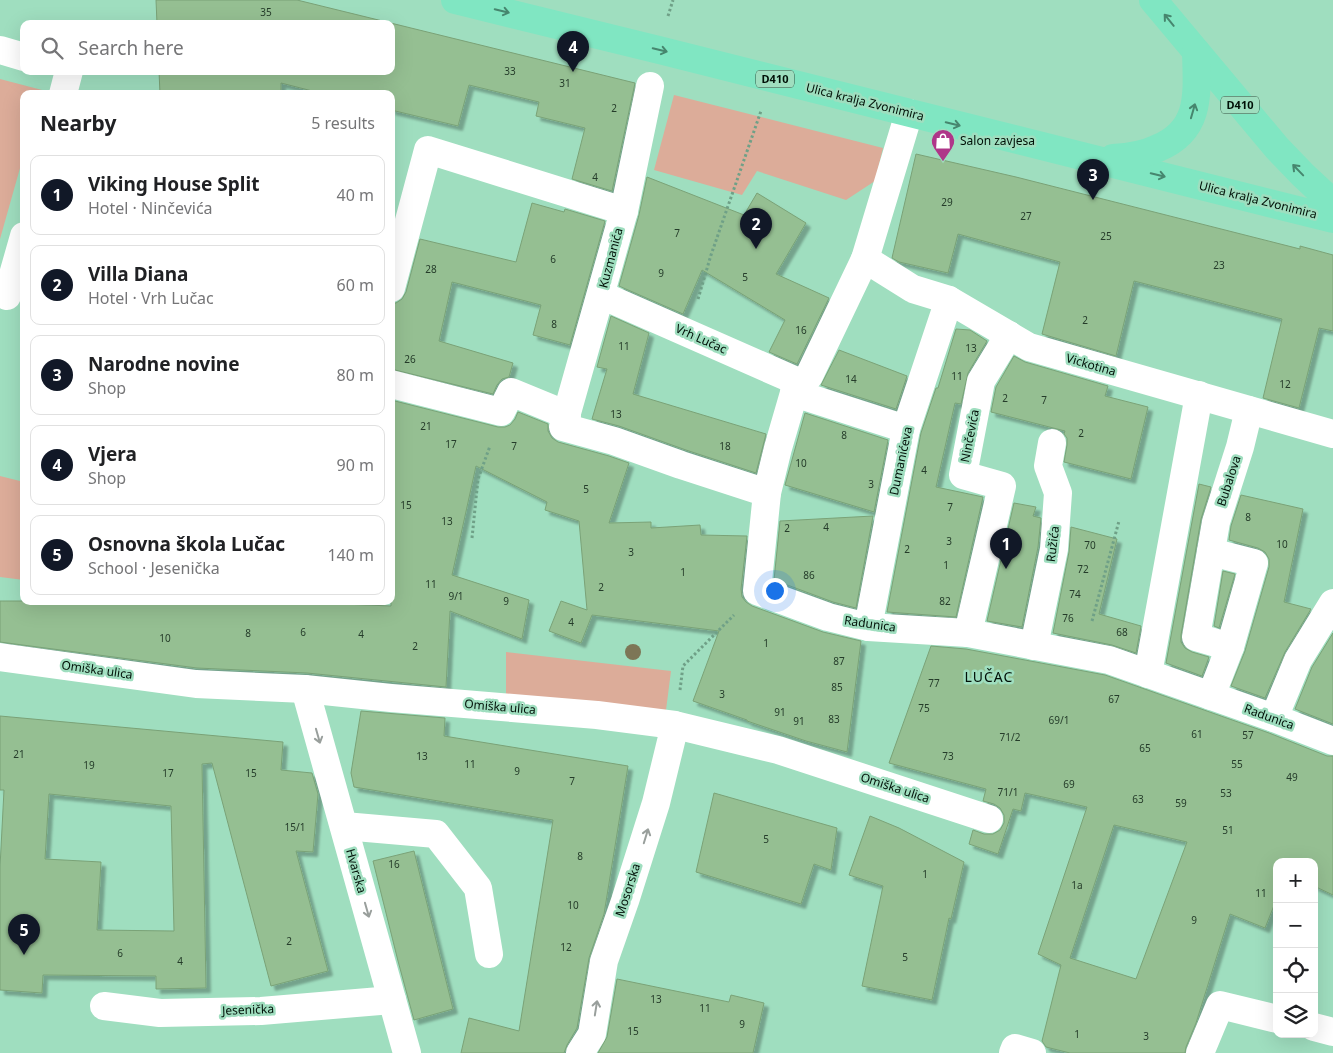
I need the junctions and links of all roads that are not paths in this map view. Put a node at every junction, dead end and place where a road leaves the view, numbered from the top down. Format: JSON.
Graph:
{"nodes":[{"id":1,"x":455,"y":0,"type":"edge"},
{"id":2,"x":1153,"y":0,"type":"edge"},
{"id":3,"x":0,"y":50,"type":"edge"},
{"id":4,"x":1196,"y":52,"type":"junction"},
{"id":5,"x":20,"y":56,"type":"edge"},
{"id":6,"x":68,"y":75,"type":"edge"},
{"id":7,"x":650,"y":86,"type":"dead end"},
{"id":8,"x":64,"y":90,"type":"edge"},
{"id":9,"x":909,"y":113,"type":"junction"},
{"id":10,"x":1094,"y":159,"type":"junction"},
{"id":11,"x":1333,"y":203,"type":"edge"},
{"id":12,"x":624,"y":211,"type":"junction"},
{"id":13,"x":1333,"y":219,"type":"edge"},
{"id":14,"x":20,"y":253,"type":"edge"},
{"id":15,"x":865,"y":259,"type":"junction"},
{"id":16,"x":395,"y":273,"type":"edge"},
{"id":17,"x":601,"y":295,"type":"junction"},
{"id":18,"x":10,"y":297,"type":"edge"},
{"id":19,"x":949,"y":300,"type":"junction"},
{"id":20,"x":1009,"y":335,"type":"junction"},
{"id":21,"x":395,"y":385,"type":"edge"},
{"id":22,"x":798,"y":388,"type":"junction"},
{"id":23,"x":1199,"y":395,"type":"junction"},
{"id":24,"x":1249,"y":410,"type":"junction"},
{"id":25,"x":565,"y":421,"type":"junction"},
{"id":26,"x":906,"y":429,"type":"junction"},
{"id":27,"x":1333,"y":434,"type":"edge"},
{"id":28,"x":1052,"y":443,"type":"dead end"},
{"id":29,"x":767,"y":493,"type":"junction"},
{"id":30,"x":1210,"y":552,"type":"junction"},
{"id":31,"x":1333,"y":603,"type":"edge"},
{"id":32,"x":868,"y":627,"type":"junction"},
{"id":33,"x":968,"y":633,"type":"junction"},
{"id":34,"x":1034,"y":646,"type":"junction"},
{"id":35,"x":1230,"y":647,"type":"junction"},
{"id":36,"x":0,"y":657,"type":"edge"},
{"id":37,"x":1148,"y":674,"type":"junction"},
{"id":38,"x":305,"y":689,"type":"junction"},
{"id":39,"x":1211,"y":696,"type":"junction"},
{"id":40,"x":1274,"y":718,"type":"junction"},
{"id":41,"x":675,"y":726,"type":"junction"},
{"id":42,"x":1333,"y":741,"type":"edge"},
{"id":43,"x":988,"y":819,"type":"dead end"},
{"id":44,"x":344,"y":826,"type":"junction"},
{"id":45,"x":489,"y":954,"type":"dead end"},
{"id":46,"x":392,"y":1000,"type":"junction"},
{"id":47,"x":104,"y":1006,"type":"dead end"},
{"id":48,"x":1273,"y":1017,"type":"edge"},
{"id":49,"x":1318,"y":1028,"type":"edge"},
{"id":50,"x":1333,"y":1032,"type":"edge"},
{"id":51,"x":407,"y":1053,"type":"edge"},
{"id":52,"x":580,"y":1053,"type":"edge"},
{"id":53,"x":1012,"y":1053,"type":"edge"},
{"id":54,"x":1032,"y":1053,"type":"edge"},
{"id":55,"x":1200,"y":1053,"type":"edge"}],
"edges":[{"from":1,"to":9,"type":"main road","name":"Ulica kralja Zvonimira","number":"D410","one_way":true},
{"from":4,"to":2,"type":"main road","number":"D410","one_way":true},
{"from":3,"to":5,"type":"street"},
{"from":10,"to":4,"type":"main road","one_way":true},
{"from":11,"to":4,"type":"main road","number":"D410","one_way":true},
{"from":6,"to":8,"type":"street"},
{"from":7,"to":12,"type":"street","name":"Kuzmanića"},
{"from":9,"to":10,"type":"main road","name":"Ulica kralja Zvonimira","number":"D410","one_way":true},
{"from":9,"to":15,"type":"street"},
{"from":10,"to":13,"type":"main road","name":"Ulica kralja Zvonimira","number":"D410","one_way":true},
{"from":12,"to":16,"type":"street"},
{"from":12,"to":17,"type":"street","name":"Kuzmanića"},
{"from":14,"to":18,"type":"street"},
{"from":15,"to":19,"type":"street","name":"Vickotina"},
{"from":15,"to":22,"type":"street"},
{"from":17,"to":22,"type":"street","name":"Vrh Lučac"},
{"from":17,"to":25,"type":"street","name":"Kuzmanića"},
{"from":19,"to":20,"type":"street","name":"Vickotina"},
{"from":19,"to":26,"type":"street","name":"Dumanićeva"},
{"from":20,"to":23,"type":"street","name":"Vickotina"},
{"from":20,"to":33,"type":"street","name":"Ninčevića"},
{"from":21,"to":25,"type":"street"},
{"from":22,"to":26,"type":"street","name":"Vrh Lučac"},
{"from":22,"to":29,"type":"street"},
{"from":23,"to":24,"type":"street","name":"Vickotina"},
{"from":23,"to":37,"type":"street"},
{"from":24,"to":27,"type":"street","name":"Vickotina"},
{"from":24,"to":30,"type":"street","name":"Bubalova"},
{"from":25,"to":29,"type":"street"},
{"from":26,"to":32,"type":"street","name":"Dumanićeva"},
{"from":28,"to":34,"type":"street","name":"Ružića"},
{"from":29,"to":32,"type":"street","name":"Radunica"},
{"from":30,"to":35,"type":"street","name":"Bubalova"},
{"from":30,"to":35,"type":"street"},
{"from":31,"to":40,"type":"street"},
{"from":32,"to":33,"type":"street","name":"Radunica"},
{"from":33,"to":34,"type":"street","name":"Radunica"},
{"from":34,"to":37,"type":"street","name":"Radunica"},
{"from":35,"to":39,"type":"street"},
{"from":36,"to":38,"type":"street","name":"Omiška ulica"},
{"from":37,"to":39,"type":"street","name":"Radunica"},
{"from":38,"to":41,"type":"street","name":"Omiška ulica"},
{"from":38,"to":44,"type":"street","name":"Hvarska","one_way":true},
{"from":39,"to":40,"type":"street","name":"Radunica"},
{"from":40,"to":42,"type":"street","name":"Radunica"},
{"from":41,"to":43,"type":"street","name":"Omiška ulica"},
{"from":52,"to":41,"type":"street","name":"Mosorska","one_way":true},
{"from":44,"to":45,"type":"street"},
{"from":44,"to":46,"type":"street","name":"Hvarska","one_way":true},
{"from":46,"to":47,"type":"street","name":"Jesenička"},
{"from":46,"to":51,"type":"street","name":"Hvarska"},
{"from":48,"to":55,"type":"street"},
{"from":49,"to":50,"type":"street"},
{"from":53,"to":54,"type":"street"}]}
